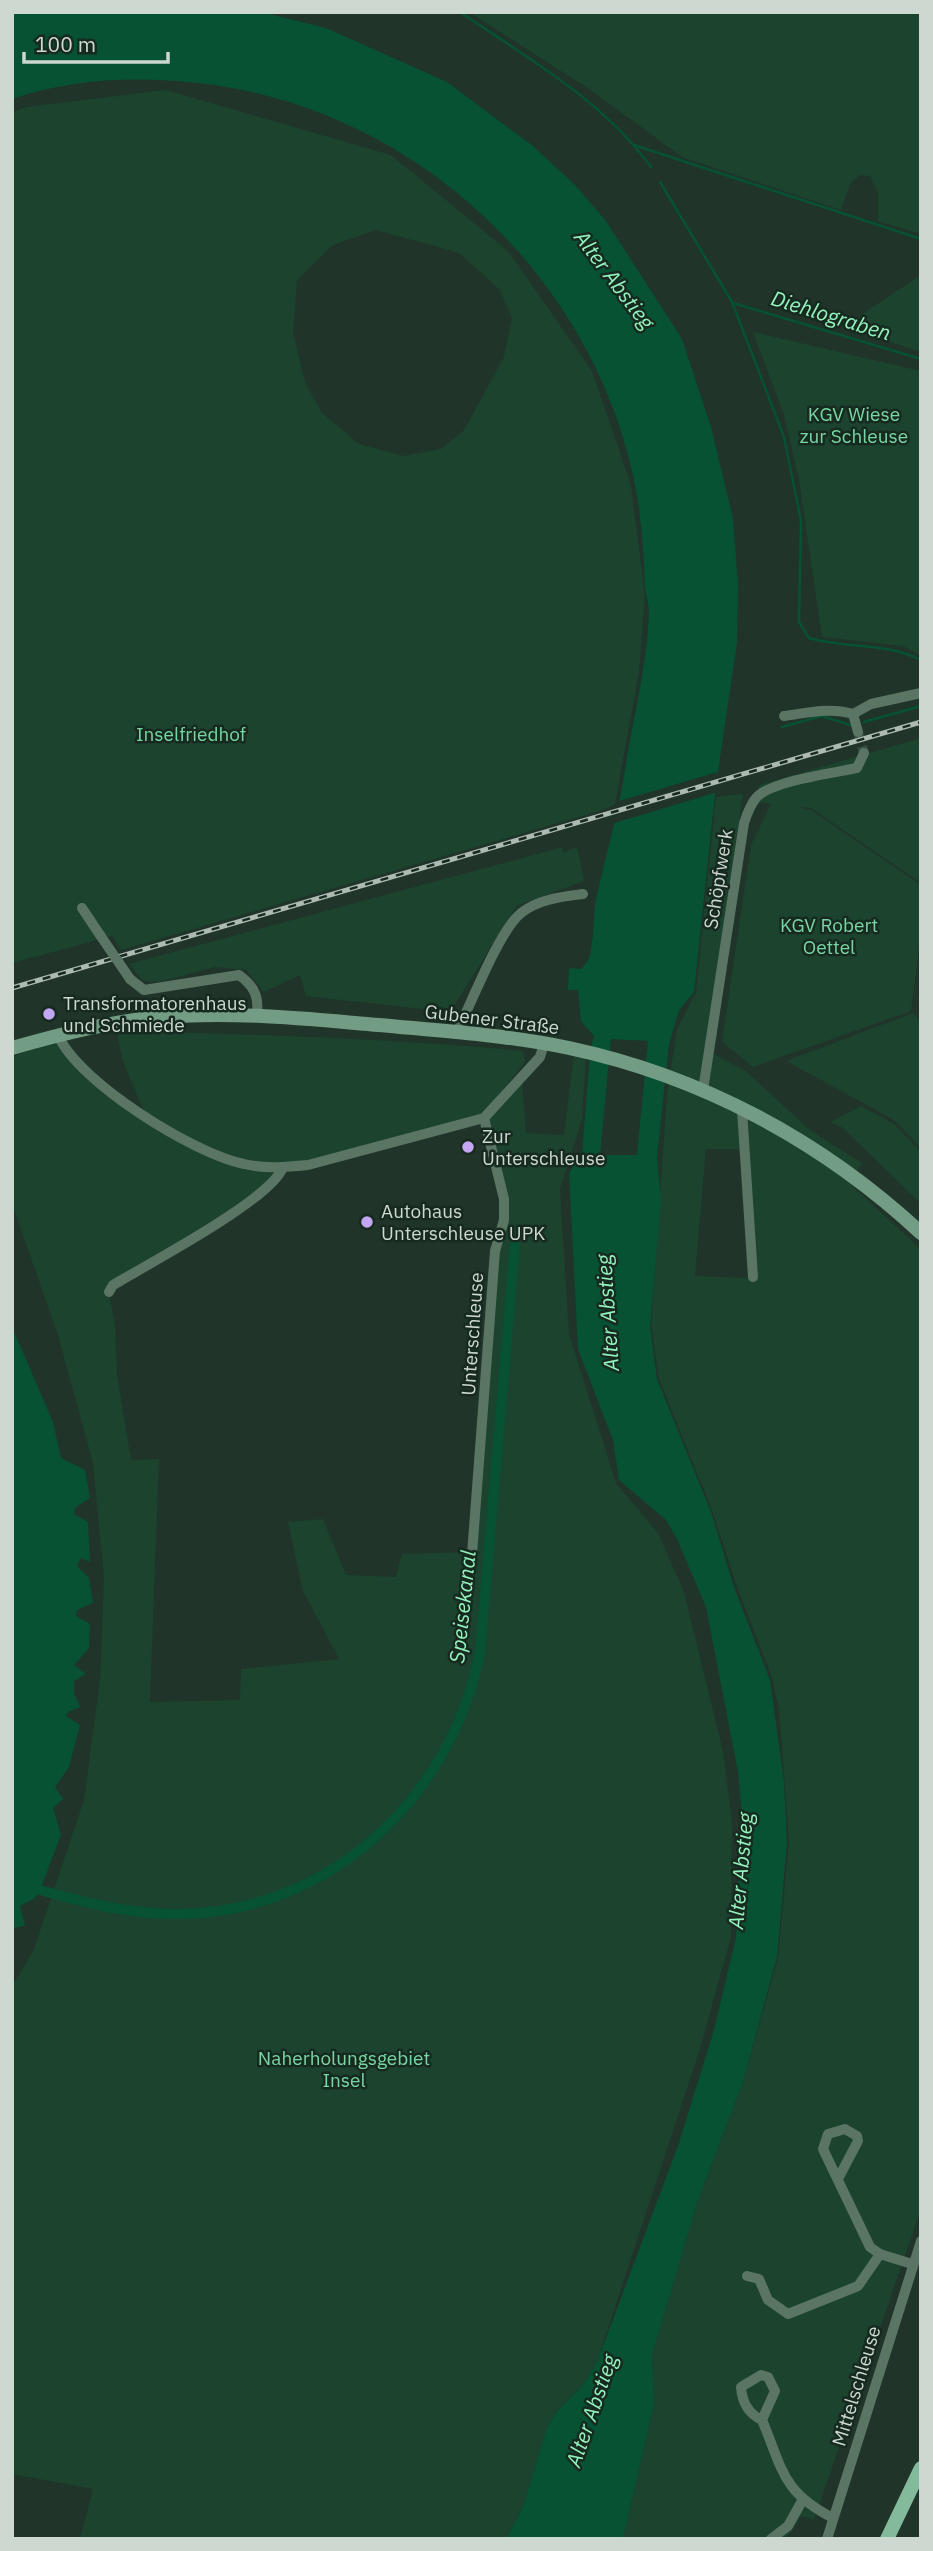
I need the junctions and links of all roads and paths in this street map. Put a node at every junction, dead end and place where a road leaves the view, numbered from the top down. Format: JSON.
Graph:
{"nodes":[{"id":1,"x":921,"y":693,"type":"edge"},
{"id":2,"x":853,"y":714,"type":"junction"},
{"id":3,"x":784,"y":716,"type":"dead end"},
{"id":4,"x":858,"y":732,"type":"tunnel mouth"},
{"id":5,"x":864,"y":753,"type":"dead end"},
{"id":6,"x":583,"y":894,"type":"dead end"},
{"id":7,"x":82,"y":908,"type":"dead end"},
{"id":8,"x":257,"y":1014,"type":"junction"},
{"id":9,"x":457,"y":1032,"type":"junction"},
{"id":10,"x":58,"y":1035,"type":"junction"},
{"id":11,"x":544,"y":1044,"type":"junction"},
{"id":12,"x":12,"y":1048,"type":"edge"},
{"id":13,"x":703,"y":1090,"type":"junction"},
{"id":14,"x":742,"y":1110,"type":"junction"},
{"id":15,"x":484,"y":1118,"type":"junction"},
{"id":16,"x":283,"y":1167,"type":"junction"},
{"id":17,"x":921,"y":1233,"type":"edge"},
{"id":18,"x":753,"y":1277,"type":"dead end"},
{"id":19,"x":109,"y":1292,"type":"dead end"},
{"id":20,"x":472,"y":1555,"type":"dead end"},
{"id":21,"x":839,"y":2177,"type":"junction"},
{"id":22,"x":921,"y":2241,"type":"edge"},
{"id":23,"x":880,"y":2254,"type":"junction"},
{"id":24,"x":912,"y":2264,"type":"junction"},
{"id":25,"x":747,"y":2276,"type":"dead end"},
{"id":26,"x":762,"y":2420,"type":"dead end"},
{"id":27,"x":921,"y":2468,"type":"edge"},
{"id":28,"x":802,"y":2501,"type":"junction"},
{"id":29,"x":833,"y":2518,"type":"junction"},
{"id":30,"x":771,"y":2539,"type":"edge"},
{"id":31,"x":827,"y":2539,"type":"edge"},
{"id":32,"x":887,"y":2539,"type":"edge"}],
"edges":[{"from":1,"to":2,"type":"street"},
{"from":2,"to":3,"type":"street"},
{"from":2,"to":4,"type":"street"},
{"from":5,"to":13,"type":"street","name":"Schöpfwerk"},
{"from":6,"to":9,"type":"street"},
{"from":7,"to":8,"type":"street","bridge":true},
{"from":8,"to":9,"type":"main road","name":"Gubener Straße"},
{"from":8,"to":10,"type":"main road","name":"Gubener Straße"},
{"from":9,"to":11,"type":"main road","name":"Gubener Straße"},
{"from":10,"to":12,"type":"main road","name":"Gubener Straße"},
{"from":10,"to":16,"type":"street"},
{"from":11,"to":13,"type":"main road","name":"Gubener Straße"},
{"from":11,"to":15,"type":"street"},
{"from":13,"to":14,"type":"main road","name":"Gubener Straße"},
{"from":14,"to":17,"type":"main road","name":"Gubener Straße"},
{"from":14,"to":18,"type":"street"},
{"from":15,"to":16,"type":"street"},
{"from":15,"to":20,"type":"street","name":"Unterschleuse"},
{"from":16,"to":19,"type":"street"},
{"from":21,"to":21,"type":"street"},
{"from":21,"to":23,"type":"street"},
{"from":22,"to":24,"type":"street","name":"Mittelschleuse"},
{"from":23,"to":24,"type":"street"},
{"from":23,"to":25,"type":"street"},
{"from":24,"to":29,"type":"street","name":"Mittelschleuse"},
{"from":26,"to":28,"type":"street"},
{"from":27,"to":32,"type":"main road"},
{"from":28,"to":29,"type":"street"},
{"from":28,"to":30,"type":"street"},
{"from":29,"to":31,"type":"street","name":"Mittelschleuse"}]}
